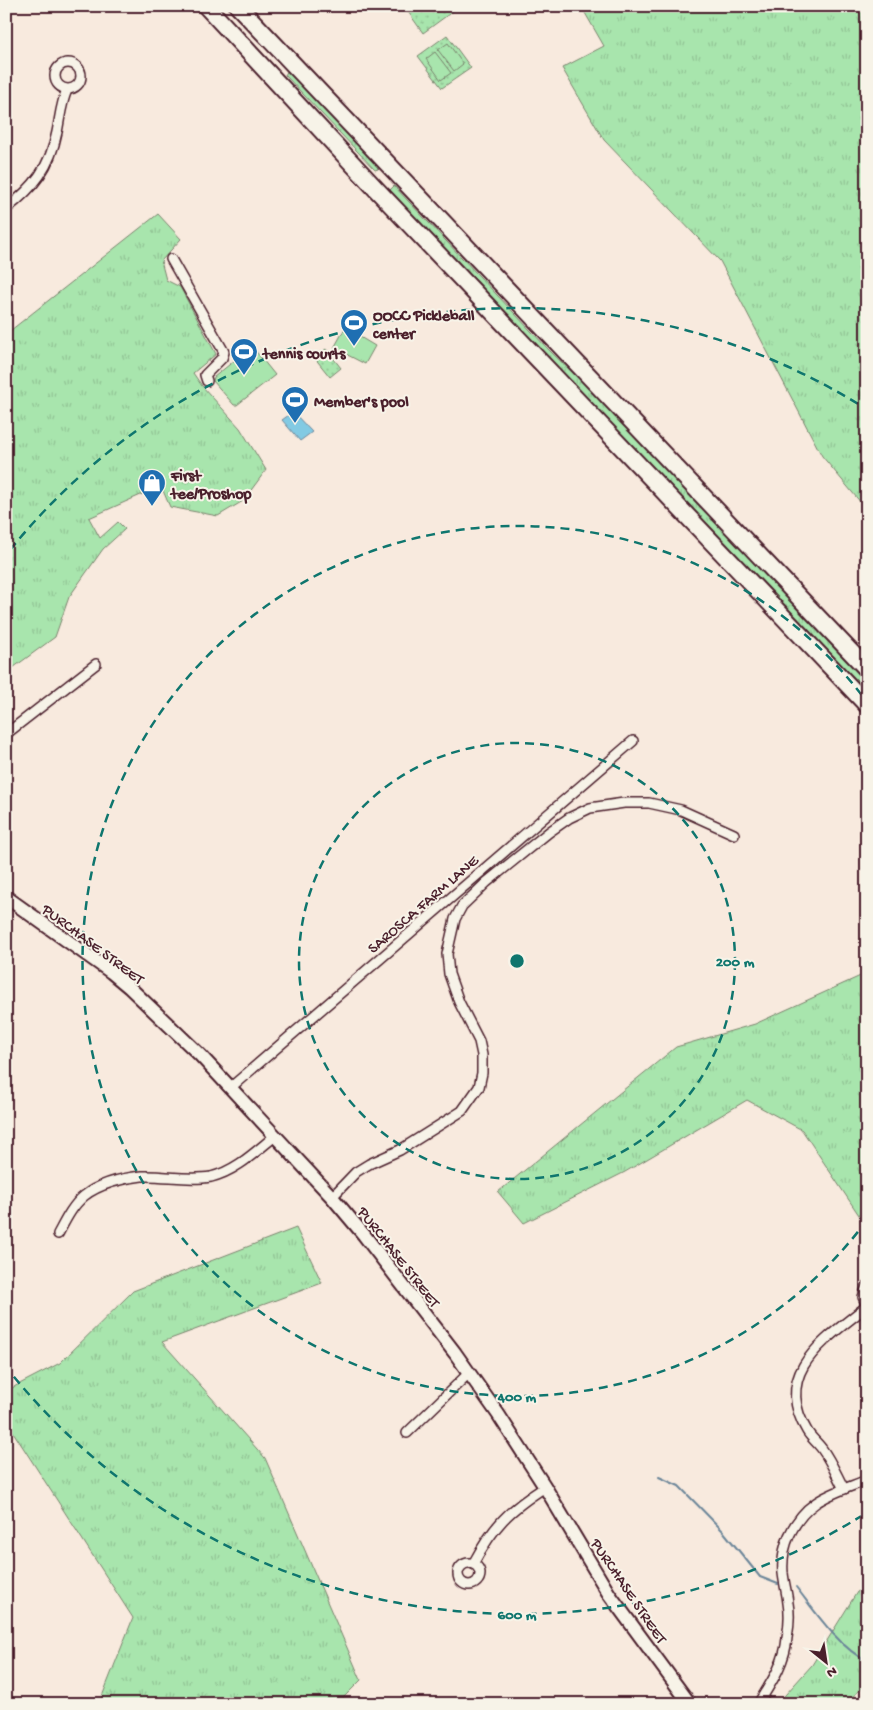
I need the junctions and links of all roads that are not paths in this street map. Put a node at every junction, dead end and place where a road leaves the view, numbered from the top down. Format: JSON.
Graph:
{"nodes":[{"id":1,"x":206,"y":6,"type":"edge"},
{"id":2,"x":238,"y":6,"type":"edge"},
{"id":3,"x":67,"y":90,"type":"dead end"},
{"id":4,"x":6,"y":209,"type":"edge"},
{"id":5,"x":171,"y":258,"type":"dead end"},
{"id":6,"x":207,"y":381,"type":"dead end"},
{"id":7,"x":96,"y":664,"type":"dead end"},
{"id":8,"x":867,"y":669,"type":"edge"},
{"id":9,"x":867,"y":705,"type":"edge"},
{"id":10,"x":6,"y":734,"type":"edge"},
{"id":11,"x":633,"y":741,"type":"dead end"},
{"id":12,"x":734,"y":834,"type":"dead end"},
{"id":13,"x":6,"y":897,"type":"edge"},
{"id":14,"x":230,"y":1088,"type":"junction"},
{"id":15,"x":274,"y":1136,"type":"junction"},
{"id":16,"x":332,"y":1197,"type":"junction"},
{"id":17,"x":58,"y":1234,"type":"dead end"},
{"id":18,"x":867,"y":1286,"type":"edge"},
{"id":19,"x":867,"y":1306,"type":"edge"},
{"id":20,"x":469,"y":1373,"type":"junction"},
{"id":21,"x":407,"y":1433,"type":"dead end"},
{"id":22,"x":867,"y":1480,"type":"edge"},
{"id":23,"x":546,"y":1488,"type":"junction"},
{"id":24,"x":844,"y":1489,"type":"junction"},
{"id":25,"x":473,"y":1564,"type":"dead end"},
{"id":26,"x":690,"y":1704,"type":"edge"},
{"id":27,"x":758,"y":1704,"type":"edge"}],
"edges":[{"from":1,"to":9,"type":"highway"},
{"from":2,"to":8,"type":"highway"},
{"from":3,"to":4,"type":"street"},
{"from":5,"to":6,"type":"street"},
{"from":7,"to":10,"type":"street"},
{"from":11,"to":14,"type":"street","name":"SAROSCA FARM LANE"},
{"from":12,"to":16,"type":"street"},
{"from":13,"to":14,"type":"main road","name":"PURCHASE STREET"},
{"from":14,"to":15,"type":"main road","name":"PURCHASE STREET"},
{"from":15,"to":16,"type":"main road","name":"PURCHASE STREET"},
{"from":15,"to":17,"type":"street"},
{"from":16,"to":20,"type":"main road","name":"PURCHASE STREET"},
{"from":18,"to":19,"type":"street"},
{"from":19,"to":24,"type":"street"},
{"from":20,"to":21,"type":"street"},
{"from":20,"to":23,"type":"main road","name":"PURCHASE STREET"},
{"from":22,"to":24,"type":"street"},
{"from":23,"to":25,"type":"street"},
{"from":23,"to":26,"type":"main road","name":"PURCHASE STREET"},
{"from":24,"to":27,"type":"street"}]}
